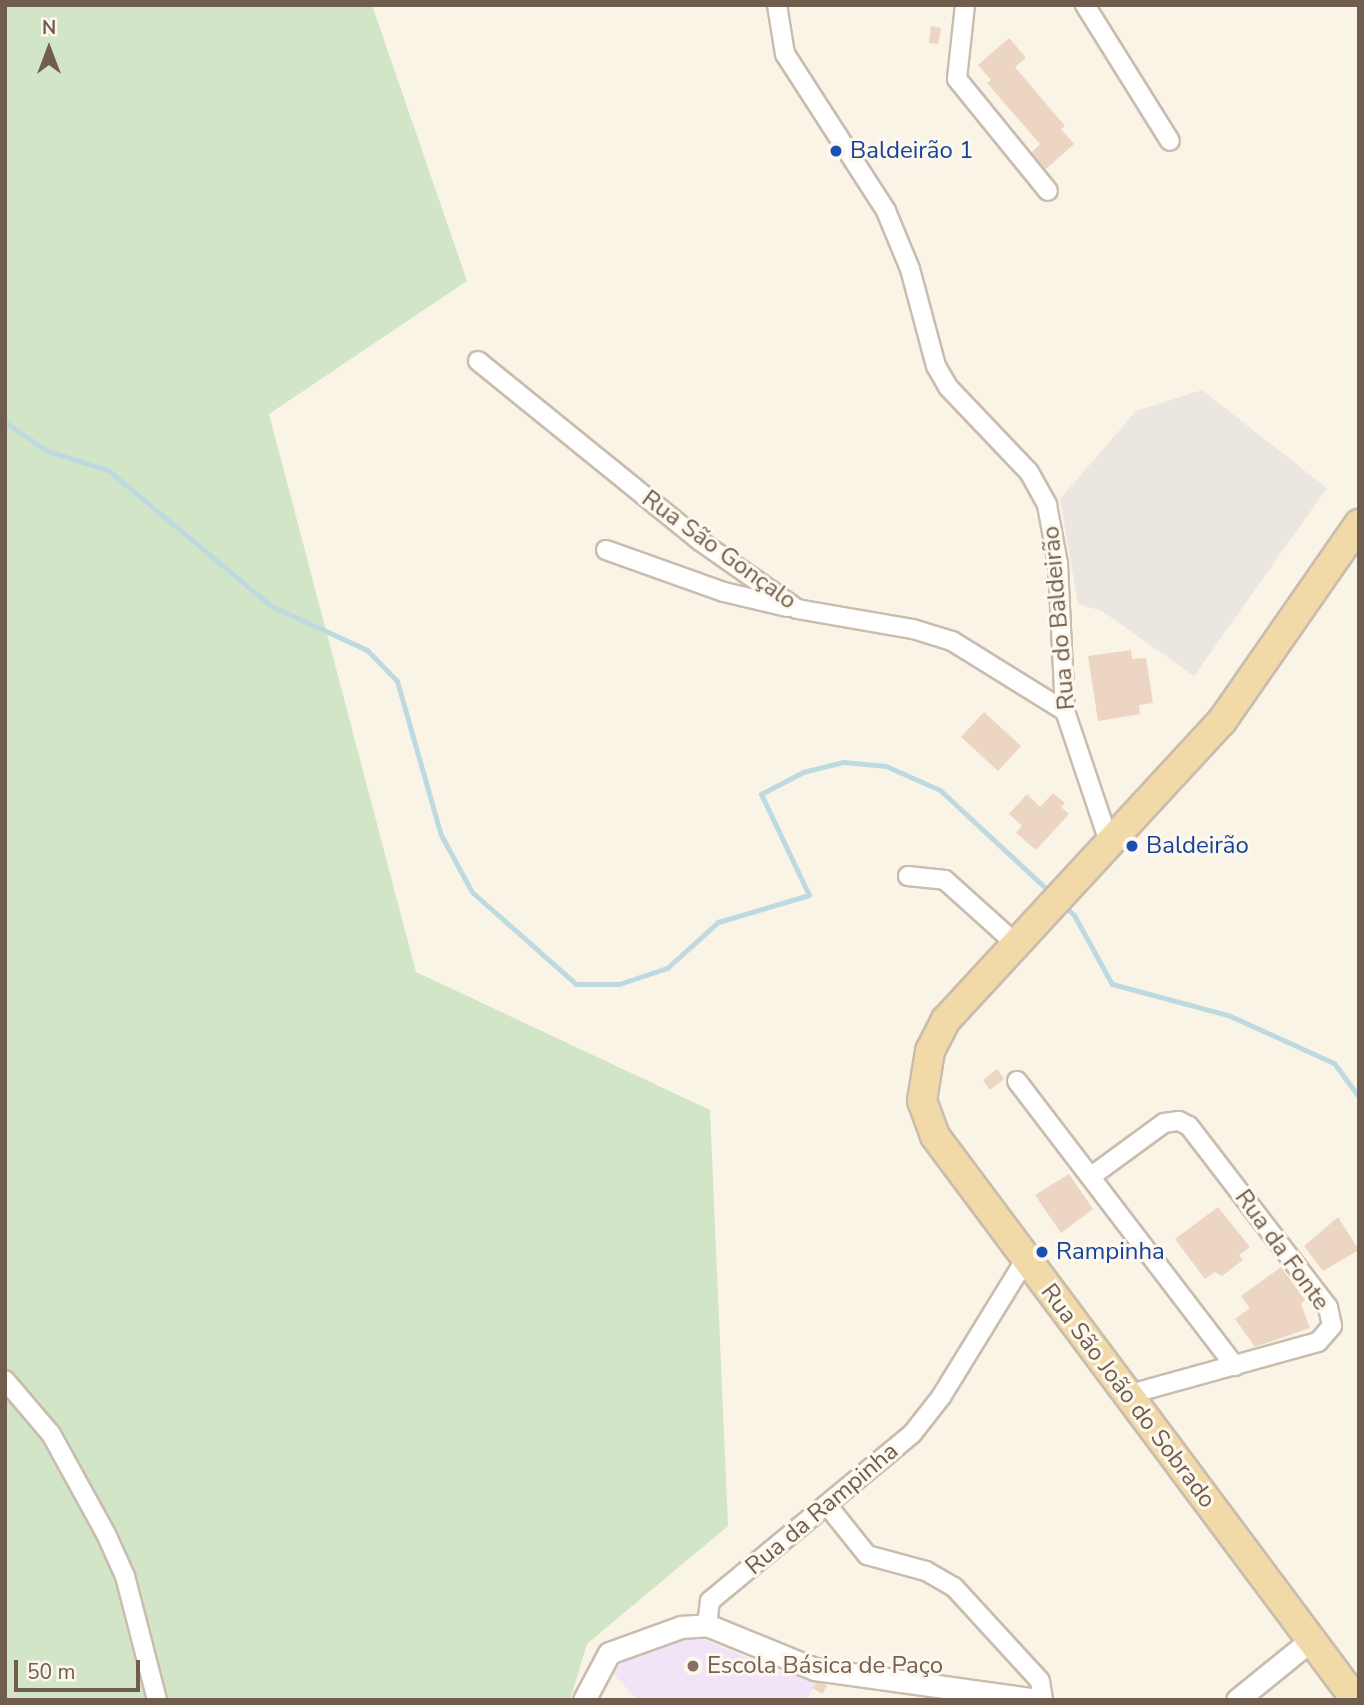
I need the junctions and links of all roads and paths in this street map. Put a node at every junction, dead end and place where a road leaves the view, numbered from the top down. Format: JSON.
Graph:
{"nodes":[{"id":1,"x":777,"y":5,"type":"edge"},
{"id":2,"x":965,"y":5,"type":"edge"},
{"id":3,"x":1085,"y":5,"type":"edge"},
{"id":4,"x":1170,"y":141,"type":"dead end"},
{"id":5,"x":1048,"y":191,"type":"dead end"},
{"id":6,"x":478,"y":362,"type":"dead end"},
{"id":7,"x":1359,"y":524,"type":"edge"},
{"id":8,"x":606,"y":550,"type":"dead end"},
{"id":9,"x":797,"y":609,"type":"junction"},
{"id":10,"x":1065,"y":711,"type":"junction"},
{"id":11,"x":1109,"y":842,"type":"junction"},
{"id":12,"x":908,"y":876,"type":"dead end"},
{"id":13,"x":1016,"y":944,"type":"junction"},
{"id":14,"x":1017,"y":1081,"type":"dead end"},
{"id":15,"x":1093,"y":1175,"type":"junction"},
{"id":16,"x":1026,"y":1259,"type":"junction"},
{"id":17,"x":1235,"y":1366,"type":"junction"},
{"id":18,"x":5,"y":1380,"type":"edge"},
{"id":19,"x":1168,"y":1386,"type":"junction"},
{"id":20,"x":1127,"y":1395,"type":"junction"},
{"id":21,"x":1144,"y":1418,"type":"junction"},
{"id":22,"x":827,"y":1506,"type":"junction"},
{"id":23,"x":707,"y":1625,"type":"junction"},
{"id":24,"x":1311,"y":1640,"type":"junction"},
{"id":25,"x":157,"y":1700,"type":"edge"},
{"id":26,"x":584,"y":1700,"type":"edge"},
{"id":27,"x":1037,"y":1700,"type":"edge"},
{"id":28,"x":1043,"y":1700,"type":"edge"},
{"id":29,"x":1237,"y":1700,"type":"edge"},
{"id":30,"x":1356,"y":1700,"type":"edge"}],
"edges":[{"from":1,"to":10,"type":"street","name":"Rua do Baldeirão"},
{"from":2,"to":5,"type":"street"},
{"from":3,"to":4,"type":"street"},
{"from":6,"to":9,"type":"street","name":"Rua São Gonçalo"},
{"from":7,"to":11,"type":"main road","name":"Rua São João do Sobrado"},
{"from":8,"to":9,"type":"street"},
{"from":9,"to":10,"type":"street","name":"Rua São Gonçalo"},
{"from":10,"to":11,"type":"street","name":"Rua do Baldeirão"},
{"from":11,"to":13,"type":"main road","name":"Rua São João do Sobrado"},
{"from":12,"to":13,"type":"street"},
{"from":13,"to":16,"type":"main road","name":"Rua São João do Sobrado"},
{"from":14,"to":15,"type":"street"},
{"from":15,"to":17,"type":"street"},
{"from":15,"to":17,"type":"street","name":"Rua da Fonte"},
{"from":16,"to":20,"type":"main road","name":"Rua São João do Sobrado"},
{"from":16,"to":22,"type":"street","name":"Rua da Rampinha"},
{"from":17,"to":19,"type":"street","name":"Rua da Fonte"},
{"from":18,"to":25,"type":"street"},
{"from":19,"to":20,"type":"street","name":"Rua da Fonte"},
{"from":19,"to":21,"type":"street"},
{"from":20,"to":21,"type":"main road","name":"Rua São João do Sobrado"},
{"from":21,"to":24,"type":"main road","name":"Rua São João do Sobrado"},
{"from":22,"to":23,"type":"street","name":"Rua da Rampinha"},
{"from":22,"to":28,"type":"street"},
{"from":23,"to":26,"type":"street"},
{"from":23,"to":27,"type":"street"},
{"from":24,"to":29,"type":"street"},
{"from":24,"to":30,"type":"main road","name":"Rua São João do Sobrado"}]}
